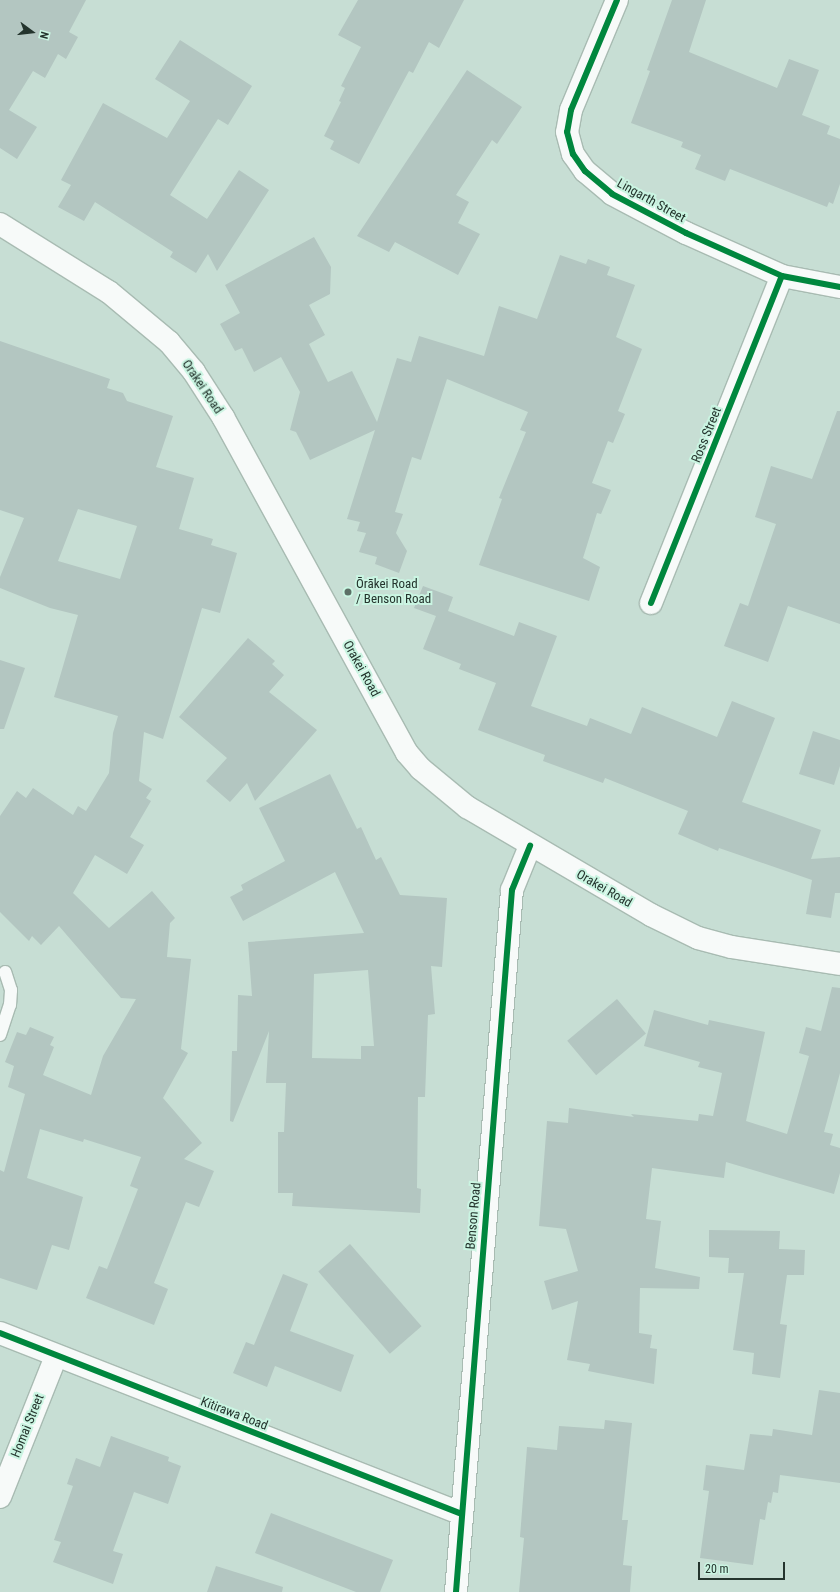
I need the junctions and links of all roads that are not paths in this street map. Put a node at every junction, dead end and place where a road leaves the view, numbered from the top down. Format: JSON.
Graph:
{"nodes":[{"id":1,"x":617,"y":0,"type":"edge"},
{"id":2,"x":0,"y":224,"type":"edge"},
{"id":3,"x":782,"y":276,"type":"junction"},
{"id":4,"x":840,"y":287,"type":"edge"},
{"id":5,"x":652,"y":603,"type":"dead end"},
{"id":6,"x":530,"y":846,"type":"junction"},
{"id":7,"x":840,"y":964,"type":"edge"},
{"id":8,"x":5,"y":972,"type":"dead end"},
{"id":9,"x":0,"y":1035,"type":"edge"},
{"id":10,"x":0,"y":1333,"type":"edge"},
{"id":11,"x":56,"y":1356,"type":"junction"},
{"id":12,"x":0,"y":1497,"type":"edge"},
{"id":13,"x":461,"y":1514,"type":"junction"},
{"id":14,"x":456,"y":1592,"type":"edge"}],
"edges":[{"from":1,"to":3,"type":"street","name":"Lingarth Street"},
{"from":2,"to":6,"type":"street","name":"Orakei Road"},
{"from":3,"to":4,"type":"street","name":"Lingarth Street"},
{"from":3,"to":5,"type":"street","name":"Ross Street"},
{"from":6,"to":7,"type":"street","name":"Orakei Road"},
{"from":6,"to":13,"type":"street","name":"Benson Road"},
{"from":8,"to":9,"type":"lane"},
{"from":10,"to":11,"type":"street","name":"Kitirawa Road"},
{"from":11,"to":12,"type":"street","name":"Homai Street"},
{"from":11,"to":13,"type":"street","name":"Kitirawa Road"},
{"from":13,"to":14,"type":"street","name":"Benson Road"}]}
